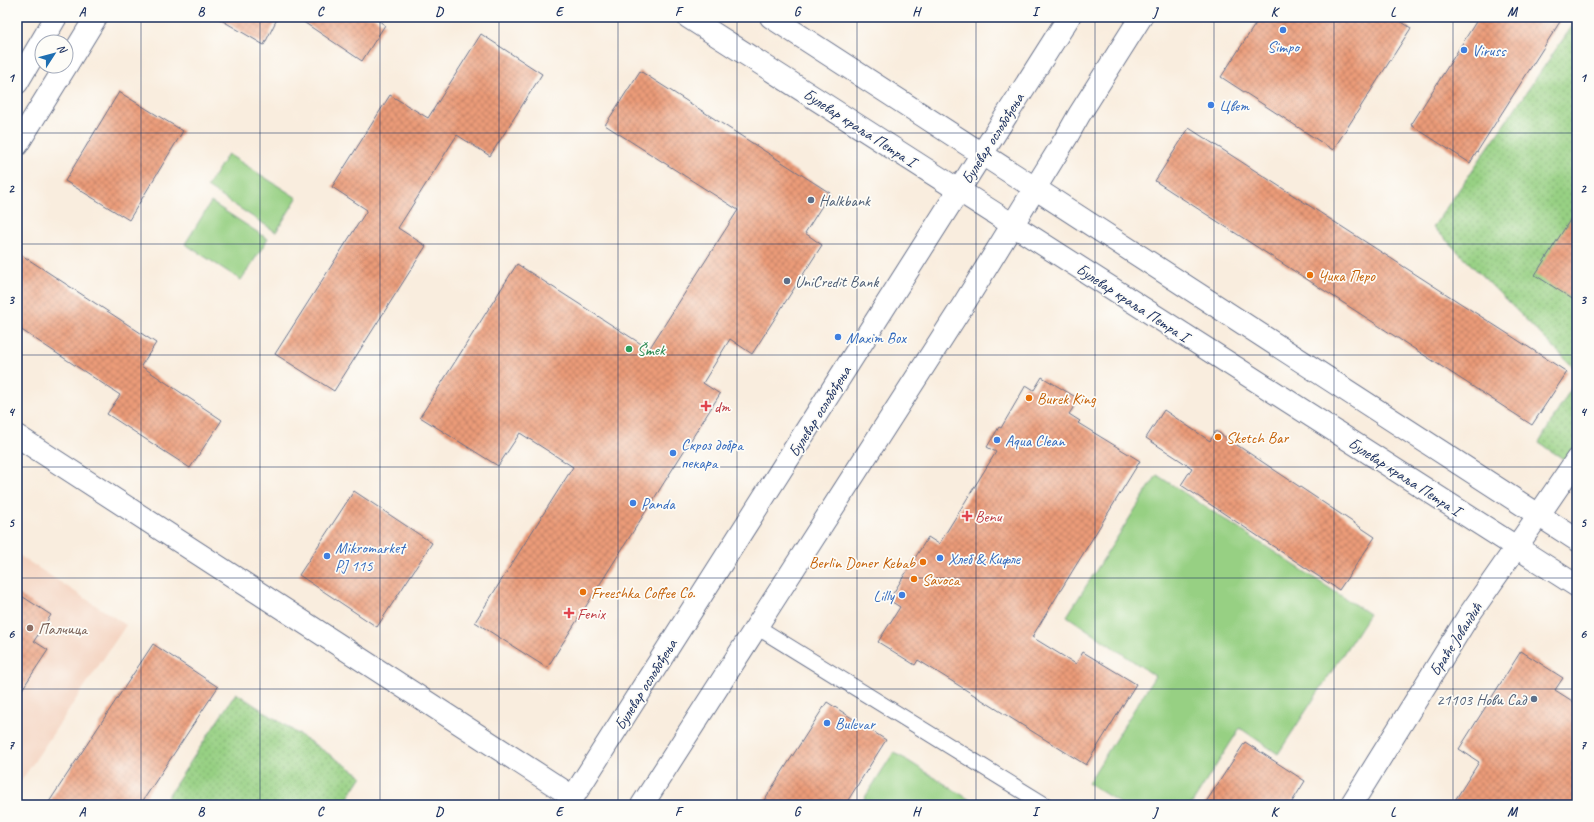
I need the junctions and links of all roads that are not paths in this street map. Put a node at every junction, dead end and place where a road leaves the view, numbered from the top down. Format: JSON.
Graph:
{"nodes":[{"id":1,"x":56,"y":17,"type":"edge"},
{"id":2,"x":96,"y":17,"type":"edge"},
{"id":3,"x":688,"y":17,"type":"edge"},
{"id":4,"x":771,"y":17,"type":"edge"},
{"id":5,"x":1069,"y":17,"type":"edge"},
{"id":6,"x":1141,"y":17,"type":"edge"},
{"id":7,"x":74,"y":53,"type":"edge"},
{"id":8,"x":61,"y":74,"type":"edge"},
{"id":9,"x":17,"y":83,"type":"edge"},
{"id":10,"x":17,"y":145,"type":"edge"},
{"id":11,"x":982,"y":154,"type":"junction"},
{"id":12,"x":1035,"y":188,"type":"junction"},
{"id":13,"x":959,"y":190,"type":"junction"},
{"id":14,"x":1013,"y":225,"type":"junction"},
{"id":15,"x":17,"y":436,"type":"edge"},
{"id":16,"x":1577,"y":459,"type":"edge"},
{"id":17,"x":1538,"y":516,"type":"junction"},
{"id":18,"x":1577,"y":540,"type":"edge"},
{"id":19,"x":1516,"y":548,"type":"junction"},
{"id":20,"x":1577,"y":586,"type":"edge"},
{"id":21,"x":756,"y":627,"type":"junction"},
{"id":22,"x":571,"y":801,"type":"edge"},
{"id":23,"x":642,"y":805,"type":"edge"},
{"id":24,"x":1046,"y":805,"type":"edge"},
{"id":25,"x":1351,"y":805,"type":"edge"}],
"edges":[{"from":1,"to":9,"type":"street"},
{"from":2,"to":7,"type":"street"},
{"from":3,"to":13,"type":"street","name":"Булевар краља Петра I"},
{"from":4,"to":11,"type":"street"},
{"from":5,"to":11,"type":"street","name":"Булевар ослобођења"},
{"from":6,"to":12,"type":"street"},
{"from":8,"to":10,"type":"street"},
{"from":11,"to":12,"type":"street"},
{"from":11,"to":13,"type":"street","name":"Булевар ослобођења"},
{"from":12,"to":14,"type":"street"},
{"from":12,"to":17,"type":"street"},
{"from":13,"to":14,"type":"street","name":"Булевар краља Петра I"},
{"from":13,"to":22,"type":"street","name":"Булевар ослобођења"},
{"from":14,"to":19,"type":"street","name":"Булевар краља Петра I"},
{"from":14,"to":21,"type":"street"},
{"from":15,"to":22,"type":"street"},
{"from":16,"to":17,"type":"street","name":"Браће Јовандић"},
{"from":17,"to":18,"type":"street"},
{"from":17,"to":19,"type":"street","name":"Браће Јовандић"},
{"from":19,"to":20,"type":"street","name":"Булевар краља Петра I"},
{"from":19,"to":25,"type":"street","name":"Браће Јовандић"},
{"from":21,"to":23,"type":"street"},
{"from":21,"to":24,"type":"lane"}]}
